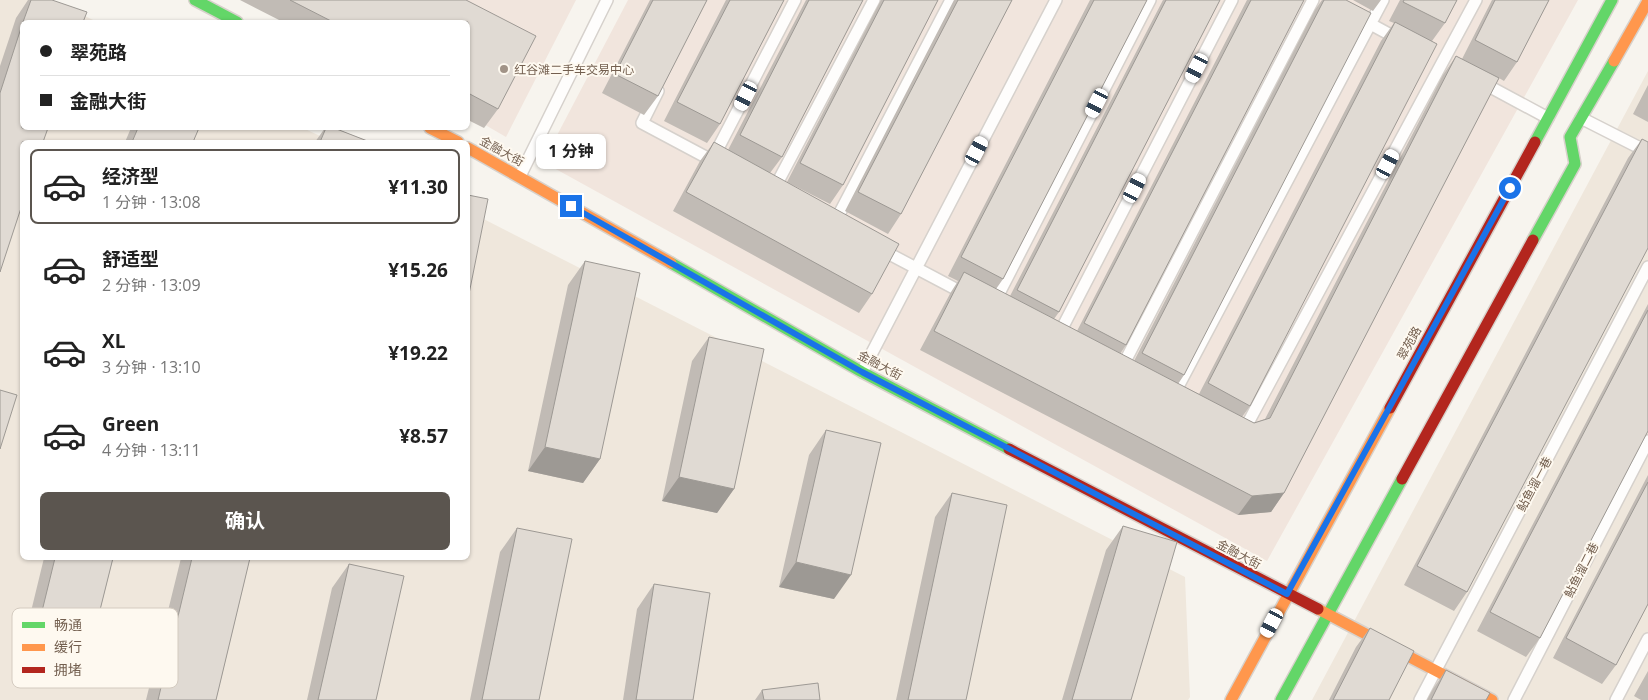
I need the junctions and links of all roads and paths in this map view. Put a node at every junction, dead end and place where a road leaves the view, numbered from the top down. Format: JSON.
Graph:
{"nodes":[{"id":1,"x":196,"y":0,"type":"edge"},
{"id":2,"x":607,"y":0,"type":"edge"},
{"id":3,"x":795,"y":0,"type":"edge"},
{"id":4,"x":874,"y":0,"type":"edge"},
{"id":5,"x":952,"y":0,"type":"edge"},
{"id":6,"x":1056,"y":0,"type":"edge"},
{"id":7,"x":1150,"y":0,"type":"edge"},
{"id":8,"x":1232,"y":0,"type":"edge"},
{"id":9,"x":1313,"y":0,"type":"edge"},
{"id":10,"x":1383,"y":0,"type":"edge"},
{"id":11,"x":1476,"y":0,"type":"edge"},
{"id":12,"x":1612,"y":0,"type":"edge"},
{"id":13,"x":1648,"y":1,"type":"edge"},
{"id":14,"x":1355,"y":16,"type":"edge"},
{"id":15,"x":233,"y":20,"type":"edge"},
{"id":16,"x":1370,"y":24,"type":"junction"},
{"id":17,"x":1410,"y":45,"type":"edge"},
{"id":18,"x":1469,"y":76,"type":"edge"},
{"id":19,"x":665,"y":79,"type":"edge"},
{"id":20,"x":1549,"y":118,"type":"junction"},
{"id":21,"x":1581,"y":118,"type":"junction"},
{"id":22,"x":434,"y":130,"type":"edge"},
{"id":23,"x":454,"y":140,"type":"edge"},
{"id":24,"x":470,"y":149,"type":"edge"},
{"id":25,"x":1648,"y":152,"type":"edge"},
{"id":26,"x":712,"y":160,"type":"junction"},
{"id":27,"x":730,"y":170,"type":"edge"},
{"id":28,"x":520,"y":176,"type":"junction"},
{"id":29,"x":773,"y":192,"type":"edge"},
{"id":30,"x":834,"y":224,"type":"edge"},
{"id":31,"x":873,"y":246,"type":"edge"},
{"id":32,"x":1648,"y":267,"type":"edge"},
{"id":33,"x":916,"y":268,"type":"junction"},
{"id":34,"x":1055,"y":341,"type":"edge"},
{"id":35,"x":862,"y":372,"type":"junction"},
{"id":36,"x":1119,"y":375,"type":"edge"},
{"id":37,"x":1171,"y":402,"type":"edge"},
{"id":38,"x":1231,"y":434,"type":"edge"},
{"id":39,"x":1648,"y":441,"type":"edge"},
{"id":40,"x":1287,"y":594,"type":"junction"},
{"id":41,"x":1328,"y":615,"type":"junction"},
{"id":42,"x":1648,"y":638,"type":"edge"},
{"id":43,"x":1435,"y":670,"type":"junction"},
{"id":44,"x":1231,"y":700,"type":"edge"},
{"id":45,"x":1281,"y":700,"type":"edge"},
{"id":46,"x":1420,"y":700,"type":"edge"},
{"id":47,"x":1492,"y":700,"type":"edge"},
{"id":48,"x":1514,"y":700,"type":"edge"},
{"id":49,"x":1616,"y":700,"type":"edge"}],
"edges":[{"from":1,"to":15,"type":"street"},
{"from":2,"to":28,"type":"lane"},
{"from":3,"to":26,"type":"lane"},
{"from":4,"to":29,"type":"lane"},
{"from":5,"to":30,"type":"lane"},
{"from":6,"to":33,"type":"lane"},
{"from":7,"to":33,"type":"lane"},
{"from":8,"to":34,"type":"lane"},
{"from":9,"to":36,"type":"lane"},
{"from":10,"to":16,"type":"lane"},
{"from":11,"to":38,"type":"lane"},
{"from":12,"to":20,"type":"street","name":"翠苑路"},
{"from":13,"to":21,"type":"street"},
{"from":14,"to":16,"type":"lane"},
{"from":16,"to":17,"type":"lane"},
{"from":16,"to":37,"type":"lane"},
{"from":18,"to":20,"type":"lane"},
{"from":19,"to":26,"type":"lane"},
{"from":20,"to":40,"type":"street","name":"翠苑路"},
{"from":21,"to":25,"type":"lane"},
{"from":21,"to":41,"type":"street"},
{"from":22,"to":23,"type":"street"},
{"from":24,"to":28,"type":"street","name":"金融大街"},
{"from":26,"to":27,"type":"lane"},
{"from":28,"to":35,"type":"street","name":"金融大街"},
{"from":31,"to":33,"type":"lane"},
{"from":32,"to":43,"type":"lane","name":"鲇鱼溜一巷"},
{"from":33,"to":35,"type":"lane"},
{"from":35,"to":40,"type":"street","name":"金融大街"},
{"from":39,"to":48,"type":"lane","name":"鲇鱼溜二巷"},
{"from":40,"to":41,"type":"street","name":"金融大街"},
{"from":40,"to":44,"type":"street","name":"翠苑路"},
{"from":41,"to":43,"type":"street","name":"金融大街"},
{"from":41,"to":45,"type":"street"},
{"from":42,"to":49,"type":"lane"},
{"from":43,"to":46,"type":"lane","name":"鲇鱼溜一巷"},
{"from":43,"to":47,"type":"street","name":"金融大街"}]}
